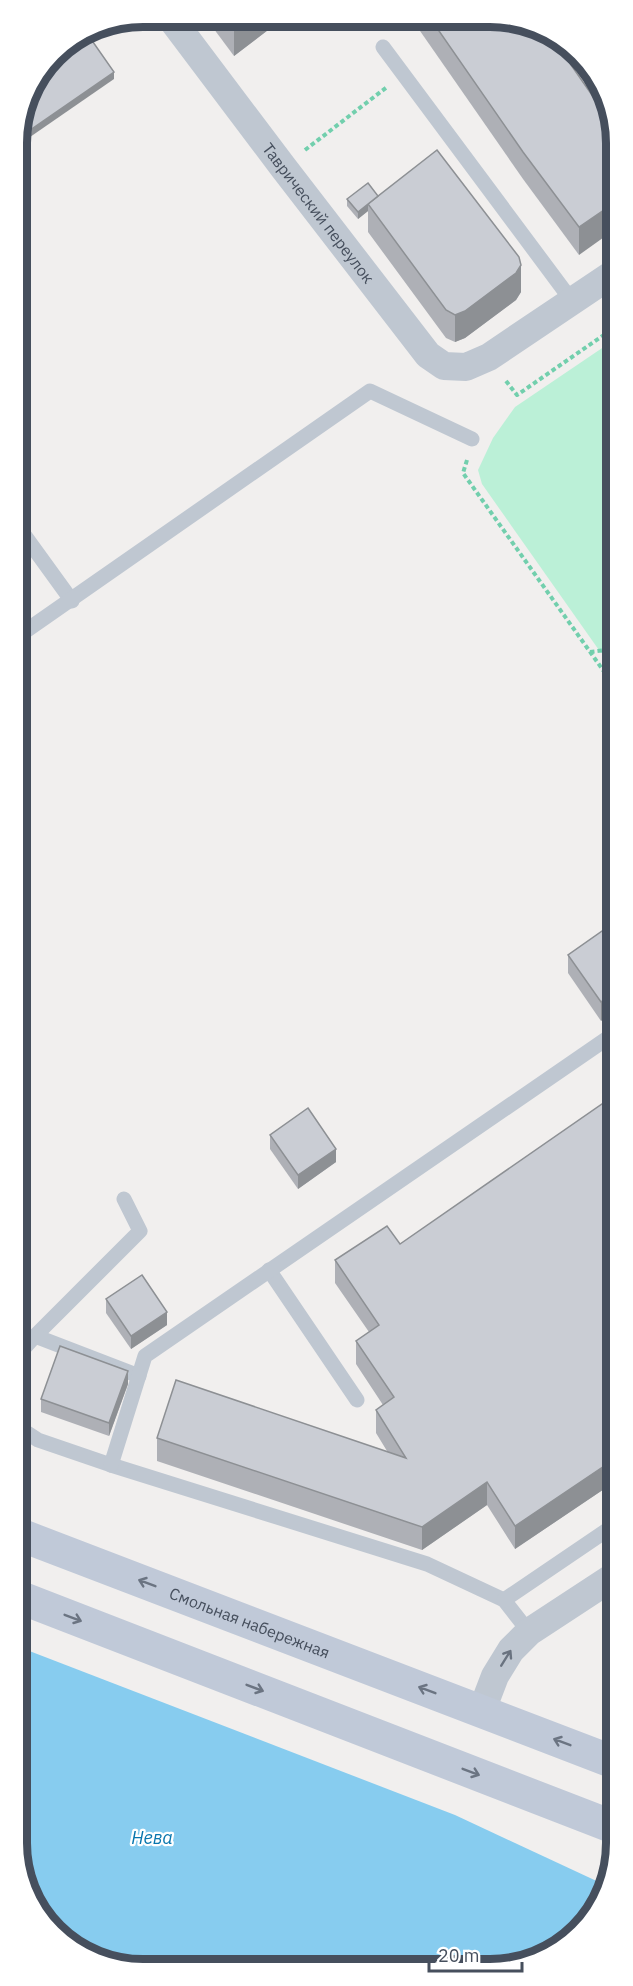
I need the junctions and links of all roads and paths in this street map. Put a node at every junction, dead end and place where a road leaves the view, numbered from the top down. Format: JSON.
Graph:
{"nodes":[{"id":1,"x":178,"y":27,"type":"edge"},
{"id":2,"x":383,"y":47,"type":"dead end"},
{"id":3,"x":404,"y":75,"type":"junction"},
{"id":4,"x":283,"y":167,"type":"junction"},
{"id":5,"x":606,"y":278,"type":"edge"},
{"id":6,"x":572,"y":301,"type":"junction"},
{"id":7,"x":606,"y":334,"type":"edge"},
{"id":8,"x":517,"y":395,"type":"dead end"},
{"id":9,"x":472,"y":439,"type":"joint"},
{"id":10,"x":27,"y":539,"type":"edge"},
{"id":11,"x":72,"y":601,"type":"junction"},
{"id":12,"x":27,"y":631,"type":"edge"},
{"id":13,"x":606,"y":650,"type":"edge"},
{"id":14,"x":590,"y":652,"type":"junction"},
{"id":15,"x":606,"y":674,"type":"edge"},
{"id":16,"x":606,"y":1039,"type":"edge"},
{"id":17,"x":124,"y":1199,"type":"dead end"},
{"id":18,"x":269,"y":1270,"type":"junction"},
{"id":19,"x":35,"y":1336,"type":"junction"},
{"id":20,"x":27,"y":1345,"type":"edge"},
{"id":21,"x":139,"y":1376,"type":"junction"},
{"id":22,"x":357,"y":1400,"type":"dead end"},
{"id":23,"x":27,"y":1433,"type":"edge"},
{"id":24,"x":111,"y":1465,"type":"junction"},
{"id":25,"x":606,"y":1531,"type":"edge"},
{"id":26,"x":27,"y":1537,"type":"edge"},
{"id":27,"x":606,"y":1582,"type":"edge"},
{"id":28,"x":27,"y":1600,"type":"edge"},
{"id":29,"x":504,"y":1600,"type":"junction"},
{"id":30,"x":529,"y":1632,"type":"junction"},
{"id":31,"x":482,"y":1710,"type":"junction"},
{"id":32,"x":606,"y":1759,"type":"edge"},
{"id":33,"x":606,"y":1824,"type":"edge"}],
"edges":[{"from":1,"to":4,"type":"street","name":"Таврический переулок"},
{"from":2,"to":3,"type":"lane"},
{"from":3,"to":4,"type":"path"},
{"from":3,"to":6,"type":"lane"},
{"from":4,"to":6,"type":"street","name":"Таврический переулок"},
{"from":5,"to":6,"type":"street","name":"Таврический переулок"},
{"from":7,"to":8,"type":"path"},
{"from":9,"to":11,"type":"lane"},
{"from":9,"to":14,"type":"path"},
{"from":10,"to":11,"type":"lane"},
{"from":11,"to":12,"type":"lane"},
{"from":13,"to":14,"type":"path"},
{"from":14,"to":15,"type":"path"},
{"from":16,"to":18,"type":"lane"},
{"from":17,"to":19,"type":"lane"},
{"from":18,"to":21,"type":"lane"},
{"from":18,"to":22,"type":"lane"},
{"from":19,"to":20,"type":"lane"},
{"from":19,"to":21,"type":"lane"},
{"from":21,"to":24,"type":"lane"},
{"from":23,"to":24,"type":"lane"},
{"from":24,"to":29,"type":"lane"},
{"from":25,"to":29,"type":"lane"},
{"from":31,"to":26,"type":"main road","name":"Смольная набережная","one_way":true},
{"from":27,"to":30,"type":"street"},
{"from":28,"to":33,"type":"main road","one_way":true},
{"from":29,"to":30,"type":"lane"},
{"from":31,"to":30,"type":"street","one_way":true},
{"from":32,"to":31,"type":"main road","name":"Смольная набережная","one_way":true}]}
